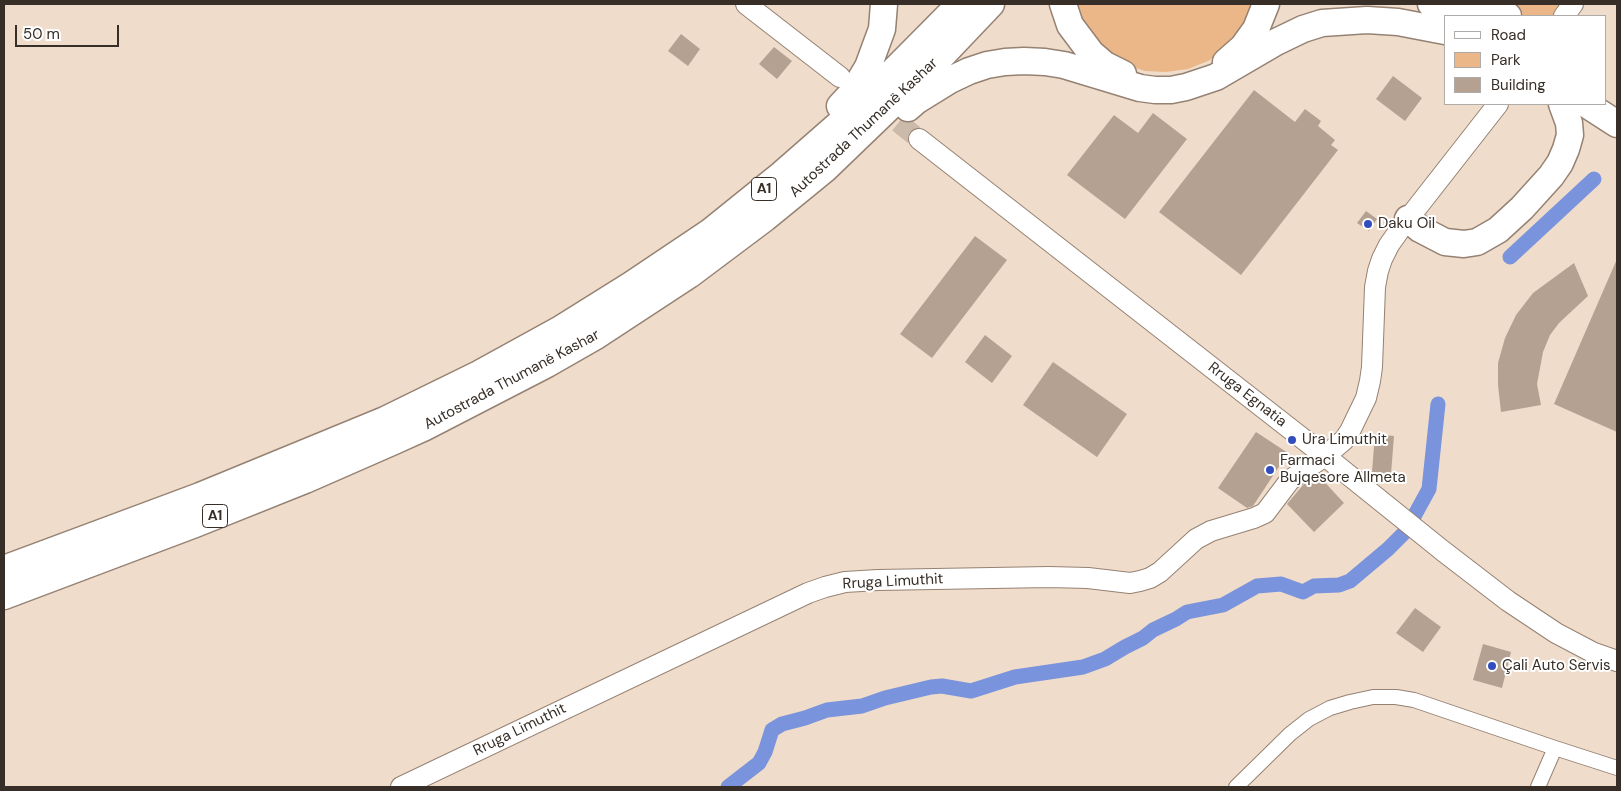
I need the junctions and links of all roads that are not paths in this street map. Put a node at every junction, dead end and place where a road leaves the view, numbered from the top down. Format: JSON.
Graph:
{"nodes":[{"id":1,"x":746,"y":4,"type":"edge"},
{"id":2,"x":884,"y":4,"type":"edge"},
{"id":3,"x":960,"y":4,"type":"edge"},
{"id":4,"x":991,"y":4,"type":"edge"},
{"id":5,"x":1064,"y":4,"type":"edge"},
{"id":6,"x":1266,"y":4,"type":"edge"},
{"id":7,"x":1430,"y":4,"type":"edge"},
{"id":8,"x":1461,"y":4,"type":"edge"},
{"id":9,"x":1495,"y":4,"type":"edge"},
{"id":10,"x":1573,"y":4,"type":"edge"},
{"id":11,"x":1448,"y":15,"type":"edge"},
{"id":12,"x":1478,"y":15,"type":"edge"},
{"id":13,"x":1507,"y":15,"type":"edge"},
{"id":14,"x":1565,"y":15,"type":"edge"},
{"id":15,"x":1444,"y":31,"type":"edge"},
{"id":16,"x":840,"y":77,"type":"dead end"},
{"id":17,"x":1606,"y":97,"type":"edge"},
{"id":18,"x":1497,"y":105,"type":"edge"},
{"id":19,"x":1562,"y":105,"type":"edge"},
{"id":20,"x":1588,"y":105,"type":"edge"},
{"id":21,"x":1617,"y":105,"type":"edge"},
{"id":22,"x":1617,"y":124,"type":"edge"},
{"id":23,"x":919,"y":139,"type":"tunnel mouth"},
{"id":24,"x":1408,"y":219,"type":"junction"},
{"id":25,"x":679,"y":268,"type":"junction"},
{"id":26,"x":641,"y":293,"type":"junction"},
{"id":27,"x":1325,"y":456,"type":"junction"},
{"id":28,"x":4,"y":569,"type":"edge"},
{"id":29,"x":4,"y":596,"type":"edge"},
{"id":30,"x":1617,"y":661,"type":"edge"},
{"id":31,"x":1555,"y":748,"type":"junction"},
{"id":32,"x":1617,"y":768,"type":"edge"},
{"id":33,"x":1237,"y":786,"type":"edge"},
{"id":34,"x":401,"y":787,"type":"edge"},
{"id":35,"x":1538,"y":787,"type":"edge"}],
"edges":[{"from":1,"to":16,"type":"main road"},
{"from":2,"to":25,"type":"highway"},
{"from":3,"to":25,"type":"highway","name":"Autostrada Thumanë Kashar","number":"A1"},
{"from":4,"to":25,"type":"highway","name":"Autostrada Thumanë Kashar","number":"A1"},
{"from":5,"to":6,"type":"highway"},
{"from":7,"to":11,"type":"highway"},
{"from":8,"to":12,"type":"highway"},
{"from":9,"to":13,"type":"highway"},
{"from":10,"to":14,"type":"main road"},
{"from":15,"to":25,"type":"highway"},
{"from":17,"to":21,"type":"highway"},
{"from":18,"to":24,"type":"main road"},
{"from":19,"to":24,"type":"highway"},
{"from":20,"to":22,"type":"highway"},
{"from":23,"to":27,"type":"main road","name":"Rruga Egnatia"},
{"from":24,"to":27,"type":"main road"},
{"from":25,"to":26,"type":"highway","name":"Autostrada Thumanë Kashar","number":"A1"},
{"from":25,"to":26,"type":"highway"},
{"from":26,"to":28,"type":"highway","name":"Autostrada Thumanë Kashar","number":"A1"},
{"from":26,"to":29,"type":"highway","name":"Autostrada Thumanë Kashar","number":"A1"},
{"from":27,"to":30,"type":"main road","name":"Rruga Egnatia"},
{"from":27,"to":34,"type":"main road","name":"Rruga Limuthit"},
{"from":31,"to":32,"type":"street"},
{"from":31,"to":33,"type":"street"},
{"from":31,"to":35,"type":"street"}]}
